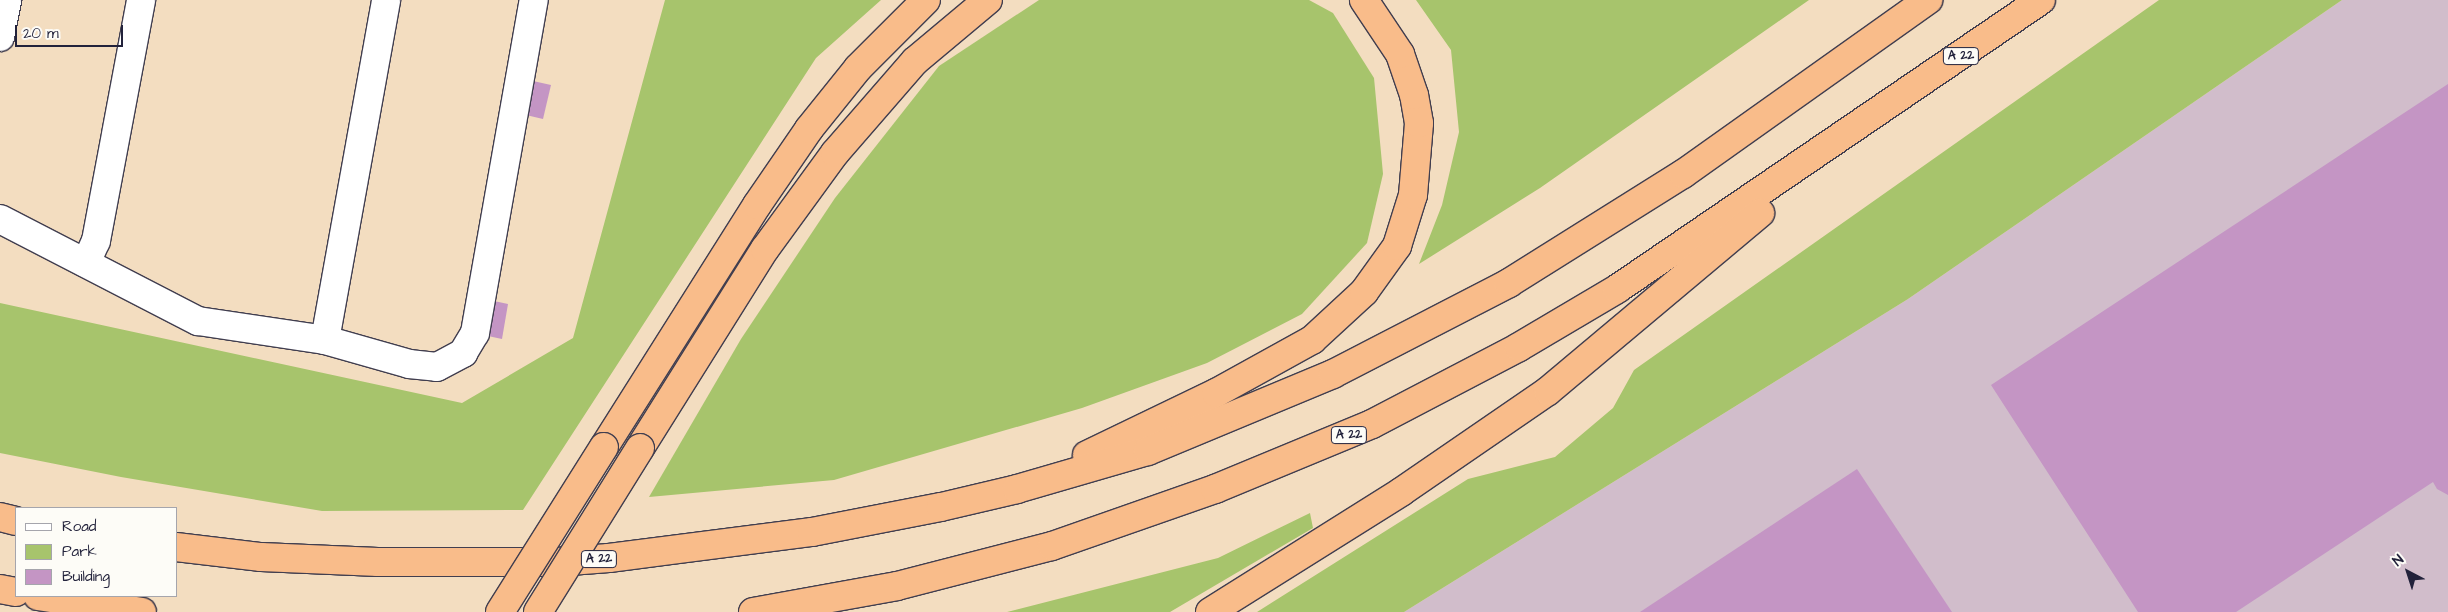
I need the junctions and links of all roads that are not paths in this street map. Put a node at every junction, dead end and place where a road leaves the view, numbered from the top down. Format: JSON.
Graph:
{"nodes":[{"id":1,"x":7,"y":0,"type":"edge"},
{"id":2,"x":141,"y":0,"type":"edge"},
{"id":3,"x":386,"y":0,"type":"edge"},
{"id":4,"x":534,"y":0,"type":"edge"},
{"id":5,"x":926,"y":0,"type":"edge"},
{"id":6,"x":988,"y":0,"type":"edge"},
{"id":7,"x":1364,"y":0,"type":"edge"},
{"id":8,"x":1928,"y":0,"type":"edge"},
{"id":9,"x":2041,"y":0,"type":"edge"},
{"id":10,"x":0,"y":36,"type":"edge"},
{"id":11,"x":1880,"y":111,"type":"junction"},
{"id":12,"x":0,"y":219,"type":"edge"},
{"id":13,"x":86,"y":263,"type":"junction"},
{"id":14,"x":325,"y":340,"type":"junction"},
{"id":15,"x":1017,"y":489,"type":"junction"},
{"id":16,"x":0,"y":517,"type":"edge"},
{"id":17,"x":15,"y":521,"type":"edge"},
{"id":18,"x":178,"y":547,"type":"edge"},
{"id":19,"x":0,"y":589,"type":"edge"},
{"id":20,"x":15,"y":592,"type":"edge"},
{"id":21,"x":44,"y":597,"type":"edge"},
{"id":22,"x":142,"y":612,"type":"edge"},
{"id":23,"x":500,"y":612,"type":"edge"},
{"id":24,"x":538,"y":612,"type":"edge"},
{"id":25,"x":753,"y":612,"type":"edge"},
{"id":26,"x":1210,"y":612,"type":"edge"}],
"edges":[{"from":1,"to":10,"type":"lane"},
{"from":2,"to":13,"type":"lane"},
{"from":3,"to":14,"type":"lane"},
{"from":4,"to":14,"type":"lane"},
{"from":5,"to":23,"type":"highway","bridge":true},
{"from":6,"to":24,"type":"highway","bridge":true},
{"from":7,"to":15,"type":"highway"},
{"from":8,"to":15,"type":"highway","number":"A 22"},
{"from":9,"to":11,"type":"highway","number":"A 22"},
{"from":11,"to":25,"type":"highway","number":"A 22"},
{"from":11,"to":26,"type":"highway"},
{"from":12,"to":13,"type":"lane"},
{"from":13,"to":14,"type":"lane"},
{"from":15,"to":18,"type":"highway","number":"A 22"},
{"from":16,"to":17,"type":"highway"},
{"from":19,"to":20,"type":"highway"},
{"from":21,"to":22,"type":"highway"}]}
